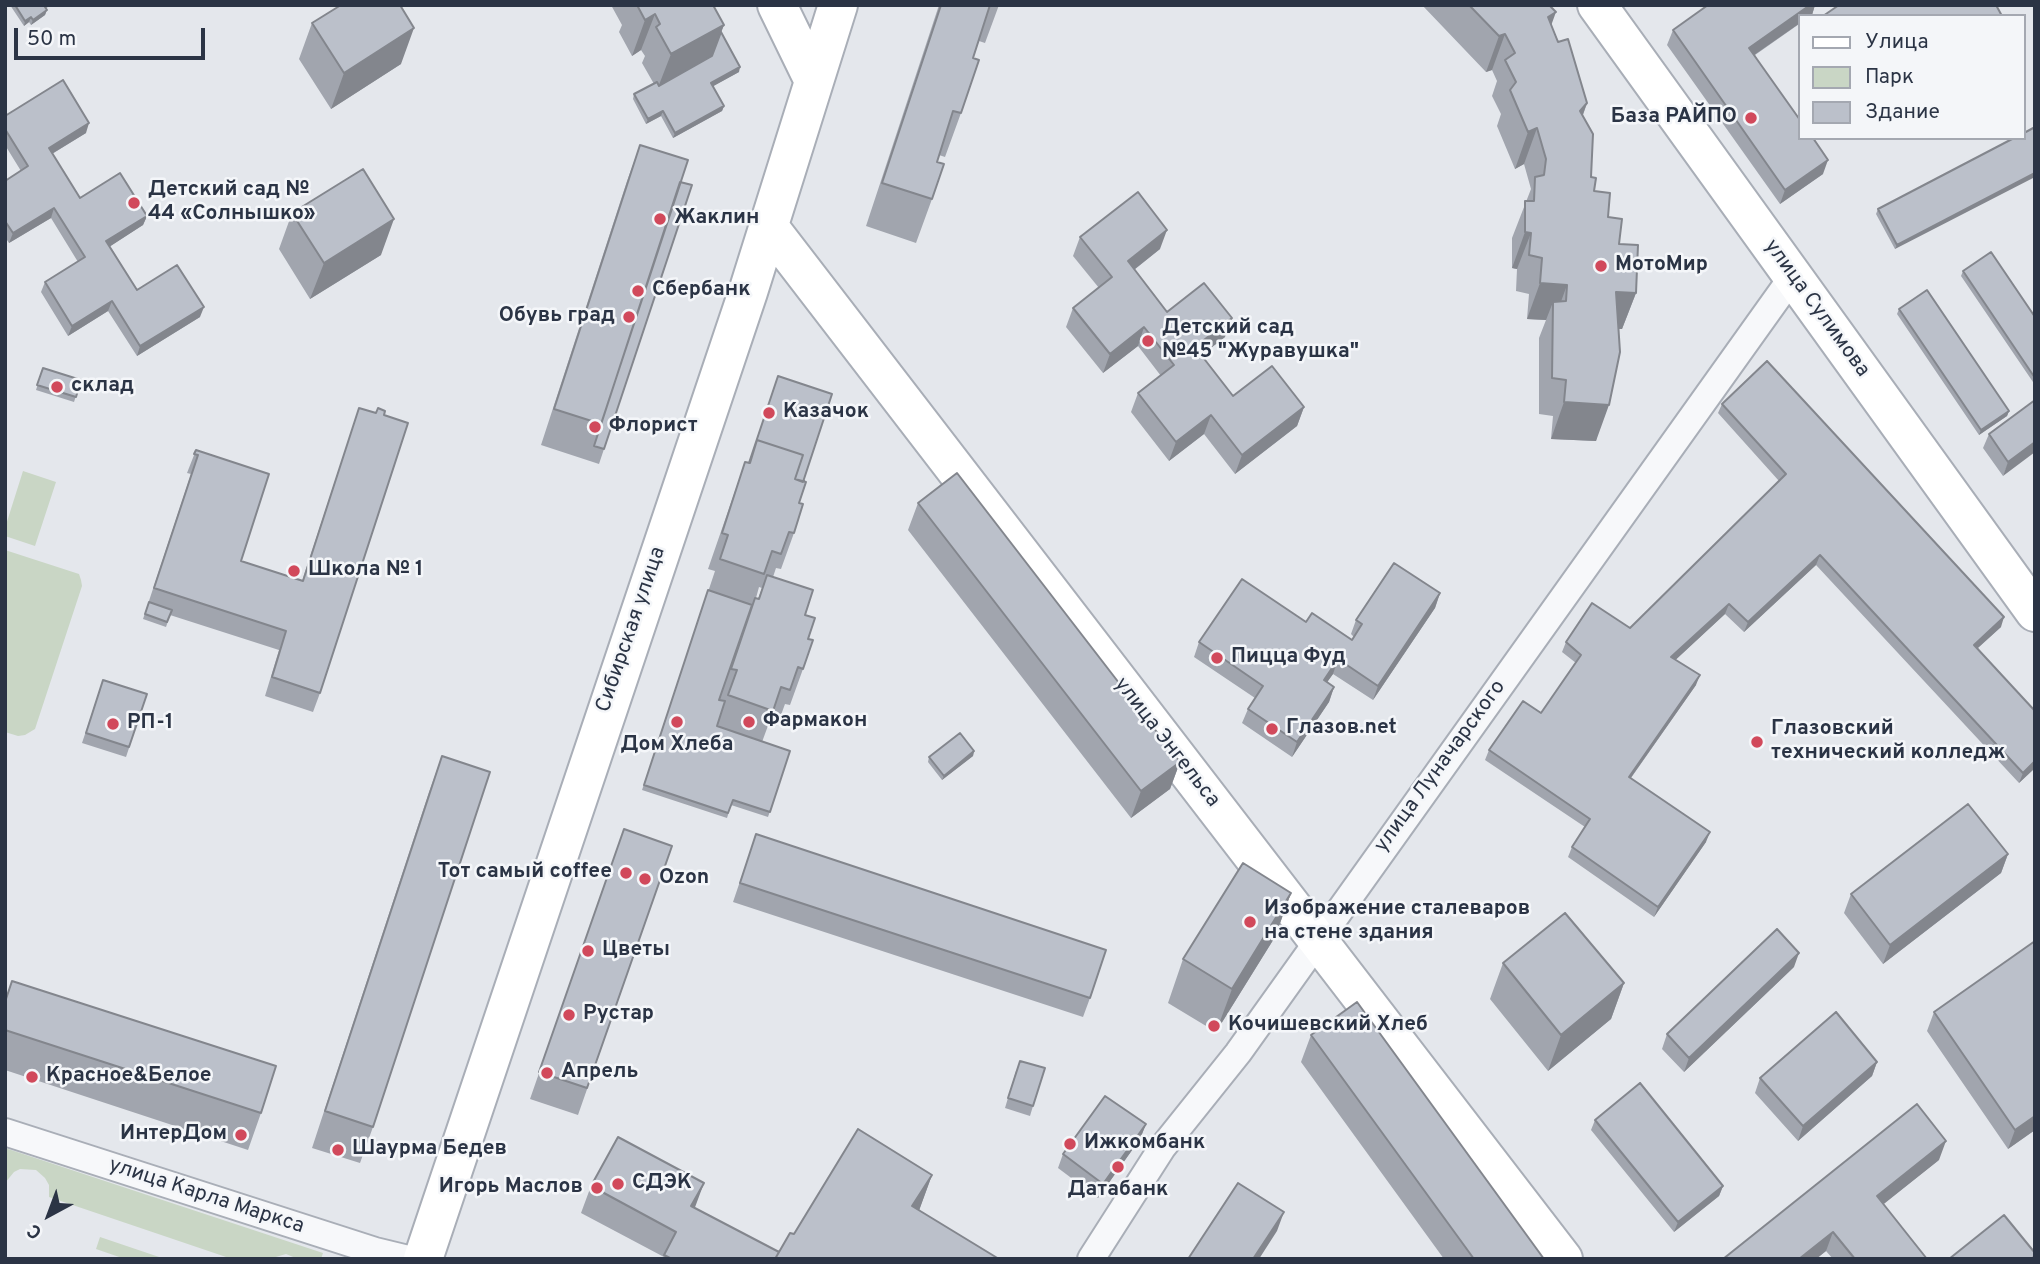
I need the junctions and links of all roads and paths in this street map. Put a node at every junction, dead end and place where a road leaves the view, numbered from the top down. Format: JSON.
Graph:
{"nodes":[{"id":1,"x":777,"y":5,"type":"edge"},
{"id":2,"x":838,"y":5,"type":"edge"},
{"id":3,"x":1598,"y":5,"type":"edge"},
{"id":4,"x":814,"y":81,"type":"junction"},
{"id":5,"x":769,"y":227,"type":"junction"},
{"id":6,"x":1793,"y":276,"type":"junction"},
{"id":7,"x":2035,"y":612,"type":"edge"},
{"id":8,"x":1319,"y":939,"type":"junction"},
{"id":9,"x":5,"y":1132,"type":"edge"},
{"id":10,"x":408,"y":1259,"type":"edge"},
{"id":11,"x":423,"y":1259,"type":"edge"},
{"id":12,"x":1091,"y":1259,"type":"edge"},
{"id":13,"x":1563,"y":1259,"type":"edge"}],
"edges":[{"from":1,"to":4,"type":"main road"},
{"from":2,"to":4,"type":"main road","name":"Сибирская улица"},
{"from":3,"to":6,"type":"main road","name":"улица Сулимова"},
{"from":4,"to":5,"type":"main road","name":"Сибирская улица"},
{"from":5,"to":8,"type":"main road","name":"улица Энгельса"},
{"from":5,"to":11,"type":"main road","name":"Сибирская улица"},
{"from":6,"to":7,"type":"main road","name":"улица Сулимова"},
{"from":6,"to":8,"type":"street","name":"улица Луначарского"},
{"from":8,"to":12,"type":"street","name":"улица Луначарского"},
{"from":8,"to":13,"type":"main road","name":"улица Энгельса"},
{"from":9,"to":10,"type":"street","name":"улица Карла Маркса"}]}
